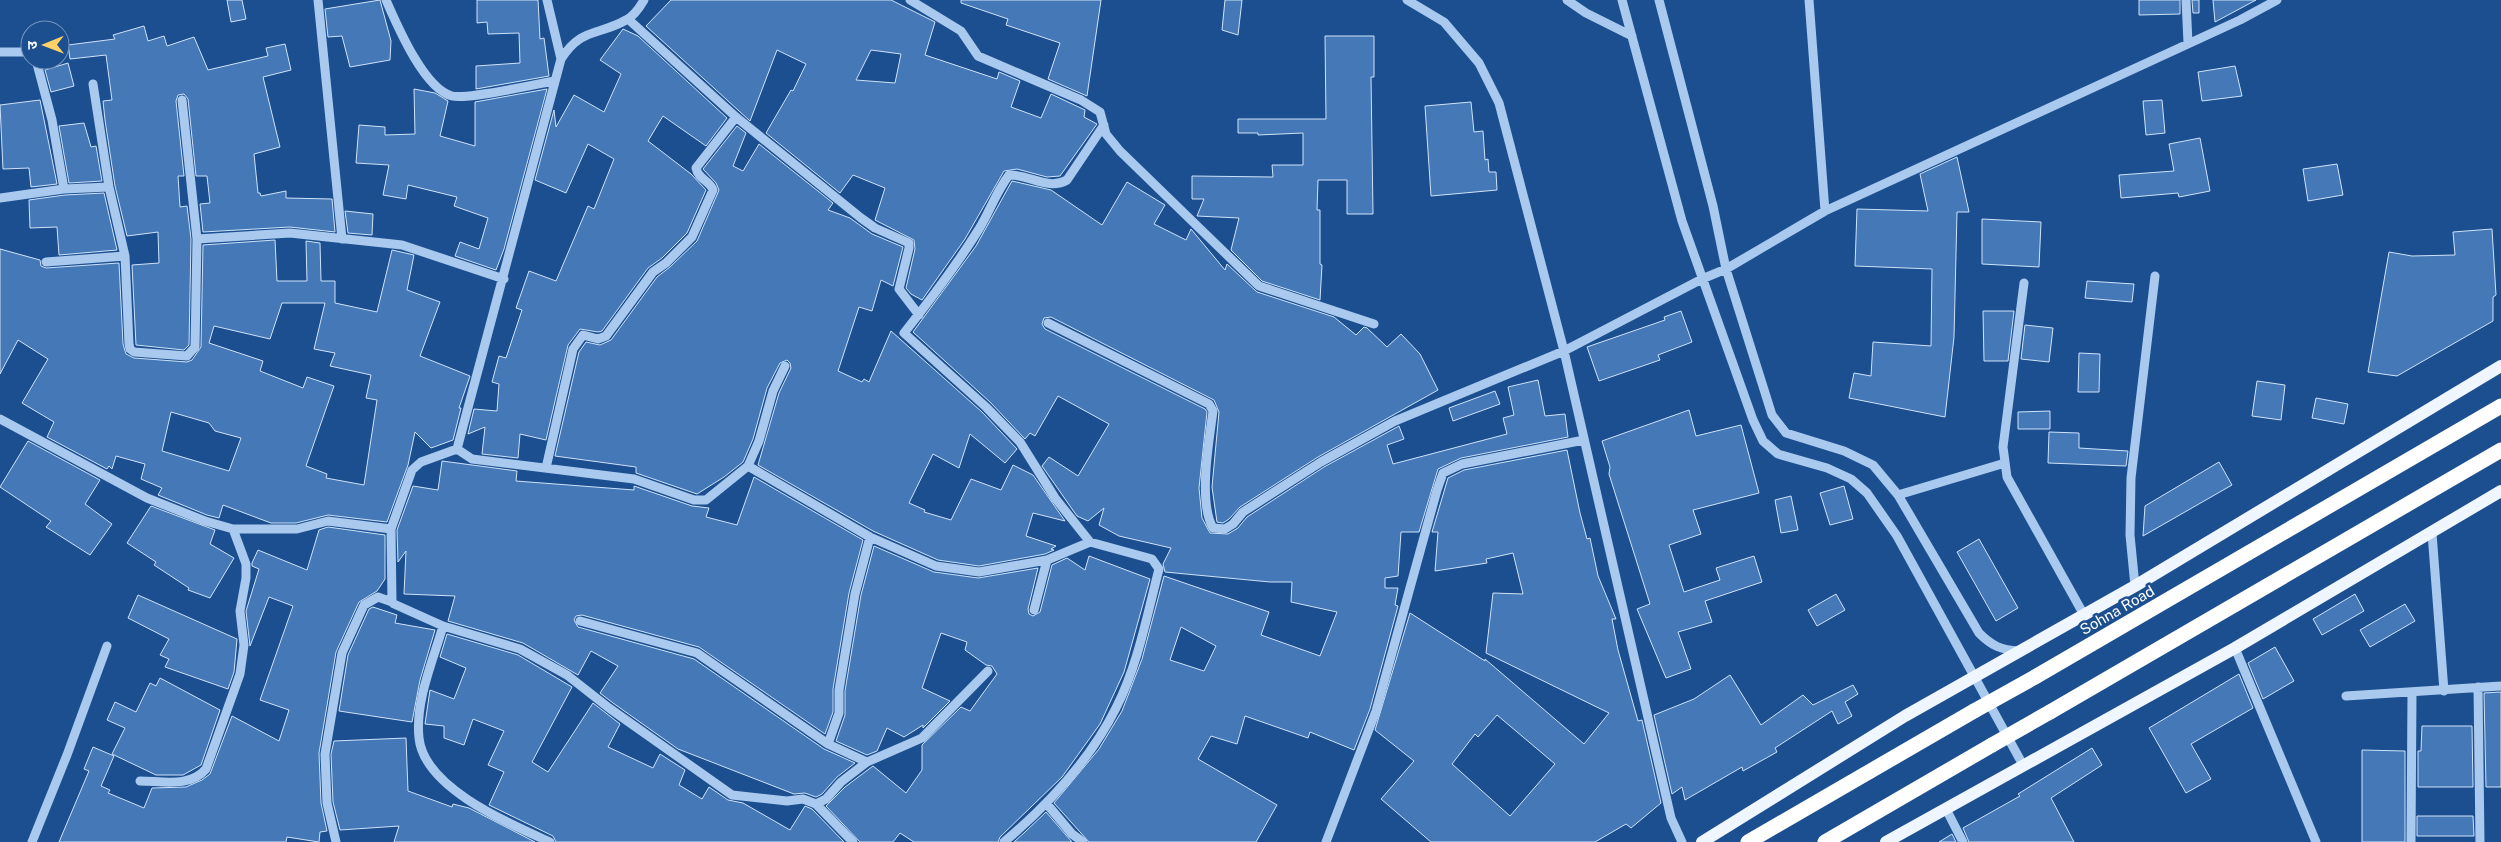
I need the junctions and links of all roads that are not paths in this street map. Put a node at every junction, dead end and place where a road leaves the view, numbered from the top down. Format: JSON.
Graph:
{"nodes":[{"id":1,"x":318,"y":0,"type":"edge"},
{"id":2,"x":386,"y":0,"type":"edge"},
{"id":3,"x":547,"y":0,"type":"edge"},
{"id":4,"x":644,"y":0,"type":"edge"},
{"id":5,"x":910,"y":0,"type":"edge"},
{"id":6,"x":1406,"y":0,"type":"edge"},
{"id":7,"x":1567,"y":0,"type":"edge"},
{"id":8,"x":1622,"y":0,"type":"edge"},
{"id":9,"x":1659,"y":0,"type":"edge"},
{"id":10,"x":1809,"y":0,"type":"edge"},
{"id":11,"x":2186,"y":0,"type":"edge"},
{"id":12,"x":2277,"y":0,"type":"edge"},
{"id":13,"x":628,"y":19,"type":"junction"},
{"id":14,"x":1632,"y":36,"type":"junction"},
{"id":15,"x":2188,"y":43,"type":"junction"},
{"id":16,"x":0,"y":52,"type":"edge"},
{"id":17,"x":20,"y":52,"type":"edge"},
{"id":18,"x":561,"y":59,"type":"junction"},
{"id":19,"x":39,"y":70,"type":"edge"},
{"id":20,"x":554,"y":81,"type":"junction"},
{"id":21,"x":93,"y":84,"type":"dead end"},
{"id":22,"x":182,"y":100,"type":"dead end"},
{"id":23,"x":736,"y":117,"type":"junction"},
{"id":24,"x":1104,"y":126,"type":"junction"},
{"id":25,"x":109,"y":187,"type":"junction"},
{"id":26,"x":64,"y":189,"type":"junction"},
{"id":27,"x":0,"y":198,"type":"edge"},
{"id":28,"x":1825,"y":211,"type":"junction"},
{"id":29,"x":342,"y":239,"type":"junction"},
{"id":30,"x":198,"y":240,"type":"junction"},
{"id":31,"x":125,"y":256,"type":"junction"},
{"id":32,"x":46,"y":262,"type":"dead end"},
{"id":33,"x":1726,"y":269,"type":"junction"},
{"id":34,"x":2155,"y":276,"type":"dead end"},
{"id":35,"x":504,"y":279,"type":"junction"},
{"id":36,"x":1702,"y":279,"type":"junction"},
{"id":37,"x":2024,"y":283,"type":"dead end"},
{"id":38,"x":919,"y":314,"type":"junction"},
{"id":39,"x":1048,"y":323,"type":"dead end"},
{"id":40,"x":1374,"y":324,"type":"dead end"},
{"id":41,"x":1564,"y":350,"type":"junction"},
{"id":42,"x":785,"y":366,"type":"dead end"},
{"id":43,"x":2501,"y":366,"type":"edge"},
{"id":44,"x":2501,"y":406,"type":"edge"},
{"id":45,"x":0,"y":419,"type":"edge"},
{"id":46,"x":1584,"y":440,"type":"junction"},
{"id":47,"x":457,"y":449,"type":"junction"},
{"id":48,"x":2501,"y":450,"type":"edge"},
{"id":49,"x":2006,"y":463,"type":"junction"},
{"id":50,"x":748,"y":466,"type":"junction"},
{"id":51,"x":546,"y":468,"type":"junction"},
{"id":52,"x":2501,"y":491,"type":"edge"},
{"id":53,"x":1898,"y":496,"type":"junction"},
{"id":54,"x":233,"y":529,"type":"junction"},
{"id":55,"x":391,"y":529,"type":"junction"},
{"id":56,"x":2432,"y":533,"type":"junction"},
{"id":57,"x":870,"y":537,"type":"junction"},
{"id":58,"x":1090,"y":542,"type":"junction"},
{"id":59,"x":1047,"y":560,"type":"junction"},
{"id":60,"x":2135,"y":586,"type":"junction"},
{"id":61,"x":392,"y":602,"type":"junction"},
{"id":62,"x":1034,"y":610,"type":"dead end"},
{"id":63,"x":2084,"y":615,"type":"junction"},
{"id":64,"x":580,"y":621,"type":"dead end"},
{"id":65,"x":443,"y":626,"type":"junction"},
{"id":66,"x":107,"y":646,"type":"dead end"},
{"id":67,"x":2235,"y":648,"type":"junction"},
{"id":68,"x":2020,"y":651,"type":"junction"},
{"id":69,"x":988,"y":671,"type":"dead end"},
{"id":70,"x":1976,"y":676,"type":"junction"},
{"id":71,"x":2501,"y":686,"type":"edge"},
{"id":72,"x":2478,"y":687,"type":"junction"},
{"id":73,"x":2444,"y":691,"type":"junction"},
{"id":74,"x":2412,"y":693,"type":"junction"},
{"id":75,"x":2346,"y":696,"type":"dead end"},
{"id":76,"x":828,"y":744,"type":"junction"},
{"id":77,"x":866,"y":762,"type":"junction"},
{"id":78,"x":2023,"y":765,"type":"junction"},
{"id":79,"x":140,"y":781,"type":"dead end"},
{"id":80,"x":1046,"y":803,"type":"junction"},
{"id":81,"x":816,"y":804,"type":"junction"},
{"id":82,"x":1946,"y":809,"type":"junction"},
{"id":83,"x":32,"y":842,"type":"edge"},
{"id":84,"x":336,"y":842,"type":"edge"},
{"id":85,"x":550,"y":842,"type":"edge"},
{"id":86,"x":854,"y":842,"type":"edge"},
{"id":87,"x":1004,"y":842,"type":"edge"},
{"id":88,"x":1083,"y":842,"type":"edge"},
{"id":89,"x":1326,"y":842,"type":"edge"},
{"id":90,"x":1682,"y":842,"type":"edge"},
{"id":91,"x":1702,"y":842,"type":"edge"},
{"id":92,"x":1748,"y":842,"type":"edge"},
{"id":93,"x":1825,"y":842,"type":"edge"},
{"id":94,"x":1886,"y":842,"type":"edge"},
{"id":95,"x":1963,"y":842,"type":"edge"},
{"id":96,"x":2316,"y":842,"type":"edge"},
{"id":97,"x":2412,"y":842,"type":"edge"},
{"id":98,"x":2480,"y":842,"type":"edge"}],
"edges":[{"from":1,"to":29,"type":"street"},
{"from":2,"to":20,"type":"street"},
{"from":3,"to":18,"type":"street"},
{"from":4,"to":13,"type":"street"},
{"from":5,"to":24,"type":"street"},
{"from":6,"to":41,"type":"street"},
{"from":7,"to":14,"type":"street"},
{"from":8,"to":14,"type":"street"},
{"from":9,"to":33,"type":"street"},
{"from":10,"to":28,"type":"street"},
{"from":11,"to":15,"type":"street"},
{"from":12,"to":15,"type":"street"},
{"from":13,"to":18,"type":"street"},
{"from":13,"to":23,"type":"street"},
{"from":14,"to":36,"type":"street"},
{"from":15,"to":28,"type":"street"},
{"from":16,"to":17,"type":"street"},
{"from":18,"to":20,"type":"street"},
{"from":19,"to":26,"type":"street"},
{"from":20,"to":35,"type":"street"},
{"from":21,"to":25,"type":"street"},
{"from":22,"to":30,"type":"street"},
{"from":23,"to":38,"type":"street"},
{"from":23,"to":51,"type":"street"},
{"from":24,"to":38,"type":"street"},
{"from":24,"to":40,"type":"street"},
{"from":25,"to":26,"type":"street"},
{"from":25,"to":31,"type":"street"},
{"from":26,"to":27,"type":"street"},
{"from":28,"to":33,"type":"street"},
{"from":29,"to":30,"type":"street"},
{"from":29,"to":35,"type":"street"},
{"from":30,"to":31,"type":"street"},
{"from":31,"to":32,"type":"street"},
{"from":33,"to":36,"type":"street"},
{"from":33,"to":53,"type":"street"},
{"from":34,"to":60,"type":"street"},
{"from":35,"to":47,"type":"street"},
{"from":36,"to":41,"type":"street"},
{"from":36,"to":70,"type":"street"},
{"from":37,"to":49,"type":"street"},
{"from":38,"to":58,"type":"street"},
{"from":39,"to":41,"type":"street"},
{"from":41,"to":46,"type":"street"},
{"from":42,"to":50,"type":"street"},
{"from":43,"to":60,"type":"main road"},
{"from":44,"to":92,"type":"highway","name":"Sohna Road","bridge":true},
{"from":45,"to":54,"type":"street"},
{"from":46,"to":89,"type":"street"},
{"from":46,"to":90,"type":"street"},
{"from":47,"to":51,"type":"street"},
{"from":47,"to":55,"type":"street"},
{"from":48,"to":93,"type":"highway","bridge":true},
{"from":49,"to":53,"type":"street"},
{"from":49,"to":63,"type":"street"},
{"from":50,"to":51,"type":"street"},
{"from":50,"to":57,"type":"street"},
{"from":52,"to":56,"type":"main road"},
{"from":53,"to":68,"type":"street"},
{"from":54,"to":55,"type":"street"},
{"from":54,"to":79,"type":"street"},
{"from":55,"to":61,"type":"street"},
{"from":56,"to":67,"type":"main road"},
{"from":56,"to":73,"type":"street"},
{"from":57,"to":59,"type":"street"},
{"from":57,"to":76,"type":"street"},
{"from":58,"to":59,"type":"street"},
{"from":58,"to":80,"type":"street"},
{"from":59,"to":62,"type":"street"},
{"from":60,"to":63,"type":"main road"},
{"from":61,"to":65,"type":"street"},
{"from":61,"to":84,"type":"street"},
{"from":63,"to":68,"type":"main road"},
{"from":64,"to":76,"type":"street"},
{"from":65,"to":81,"type":"street"},
{"from":65,"to":85,"type":"street"},
{"from":66,"to":83,"type":"street"},
{"from":67,"to":78,"type":"main road"},
{"from":67,"to":96,"type":"street"},
{"from":68,"to":70,"type":"main road"},
{"from":69,"to":77,"type":"street"},
{"from":70,"to":78,"type":"street"},
{"from":70,"to":91,"type":"main road"},
{"from":71,"to":72,"type":"street"},
{"from":72,"to":73,"type":"street"},
{"from":72,"to":98,"type":"street"},
{"from":73,"to":74,"type":"street"},
{"from":74,"to":75,"type":"street"},
{"from":74,"to":97,"type":"street"},
{"from":76,"to":77,"type":"street"},
{"from":77,"to":81,"type":"street"},
{"from":78,"to":82,"type":"main road"},
{"from":80,"to":87,"type":"street"},
{"from":80,"to":88,"type":"street"},
{"from":81,"to":86,"type":"street"},
{"from":82,"to":94,"type":"main road"},
{"from":82,"to":95,"type":"street"}]}
